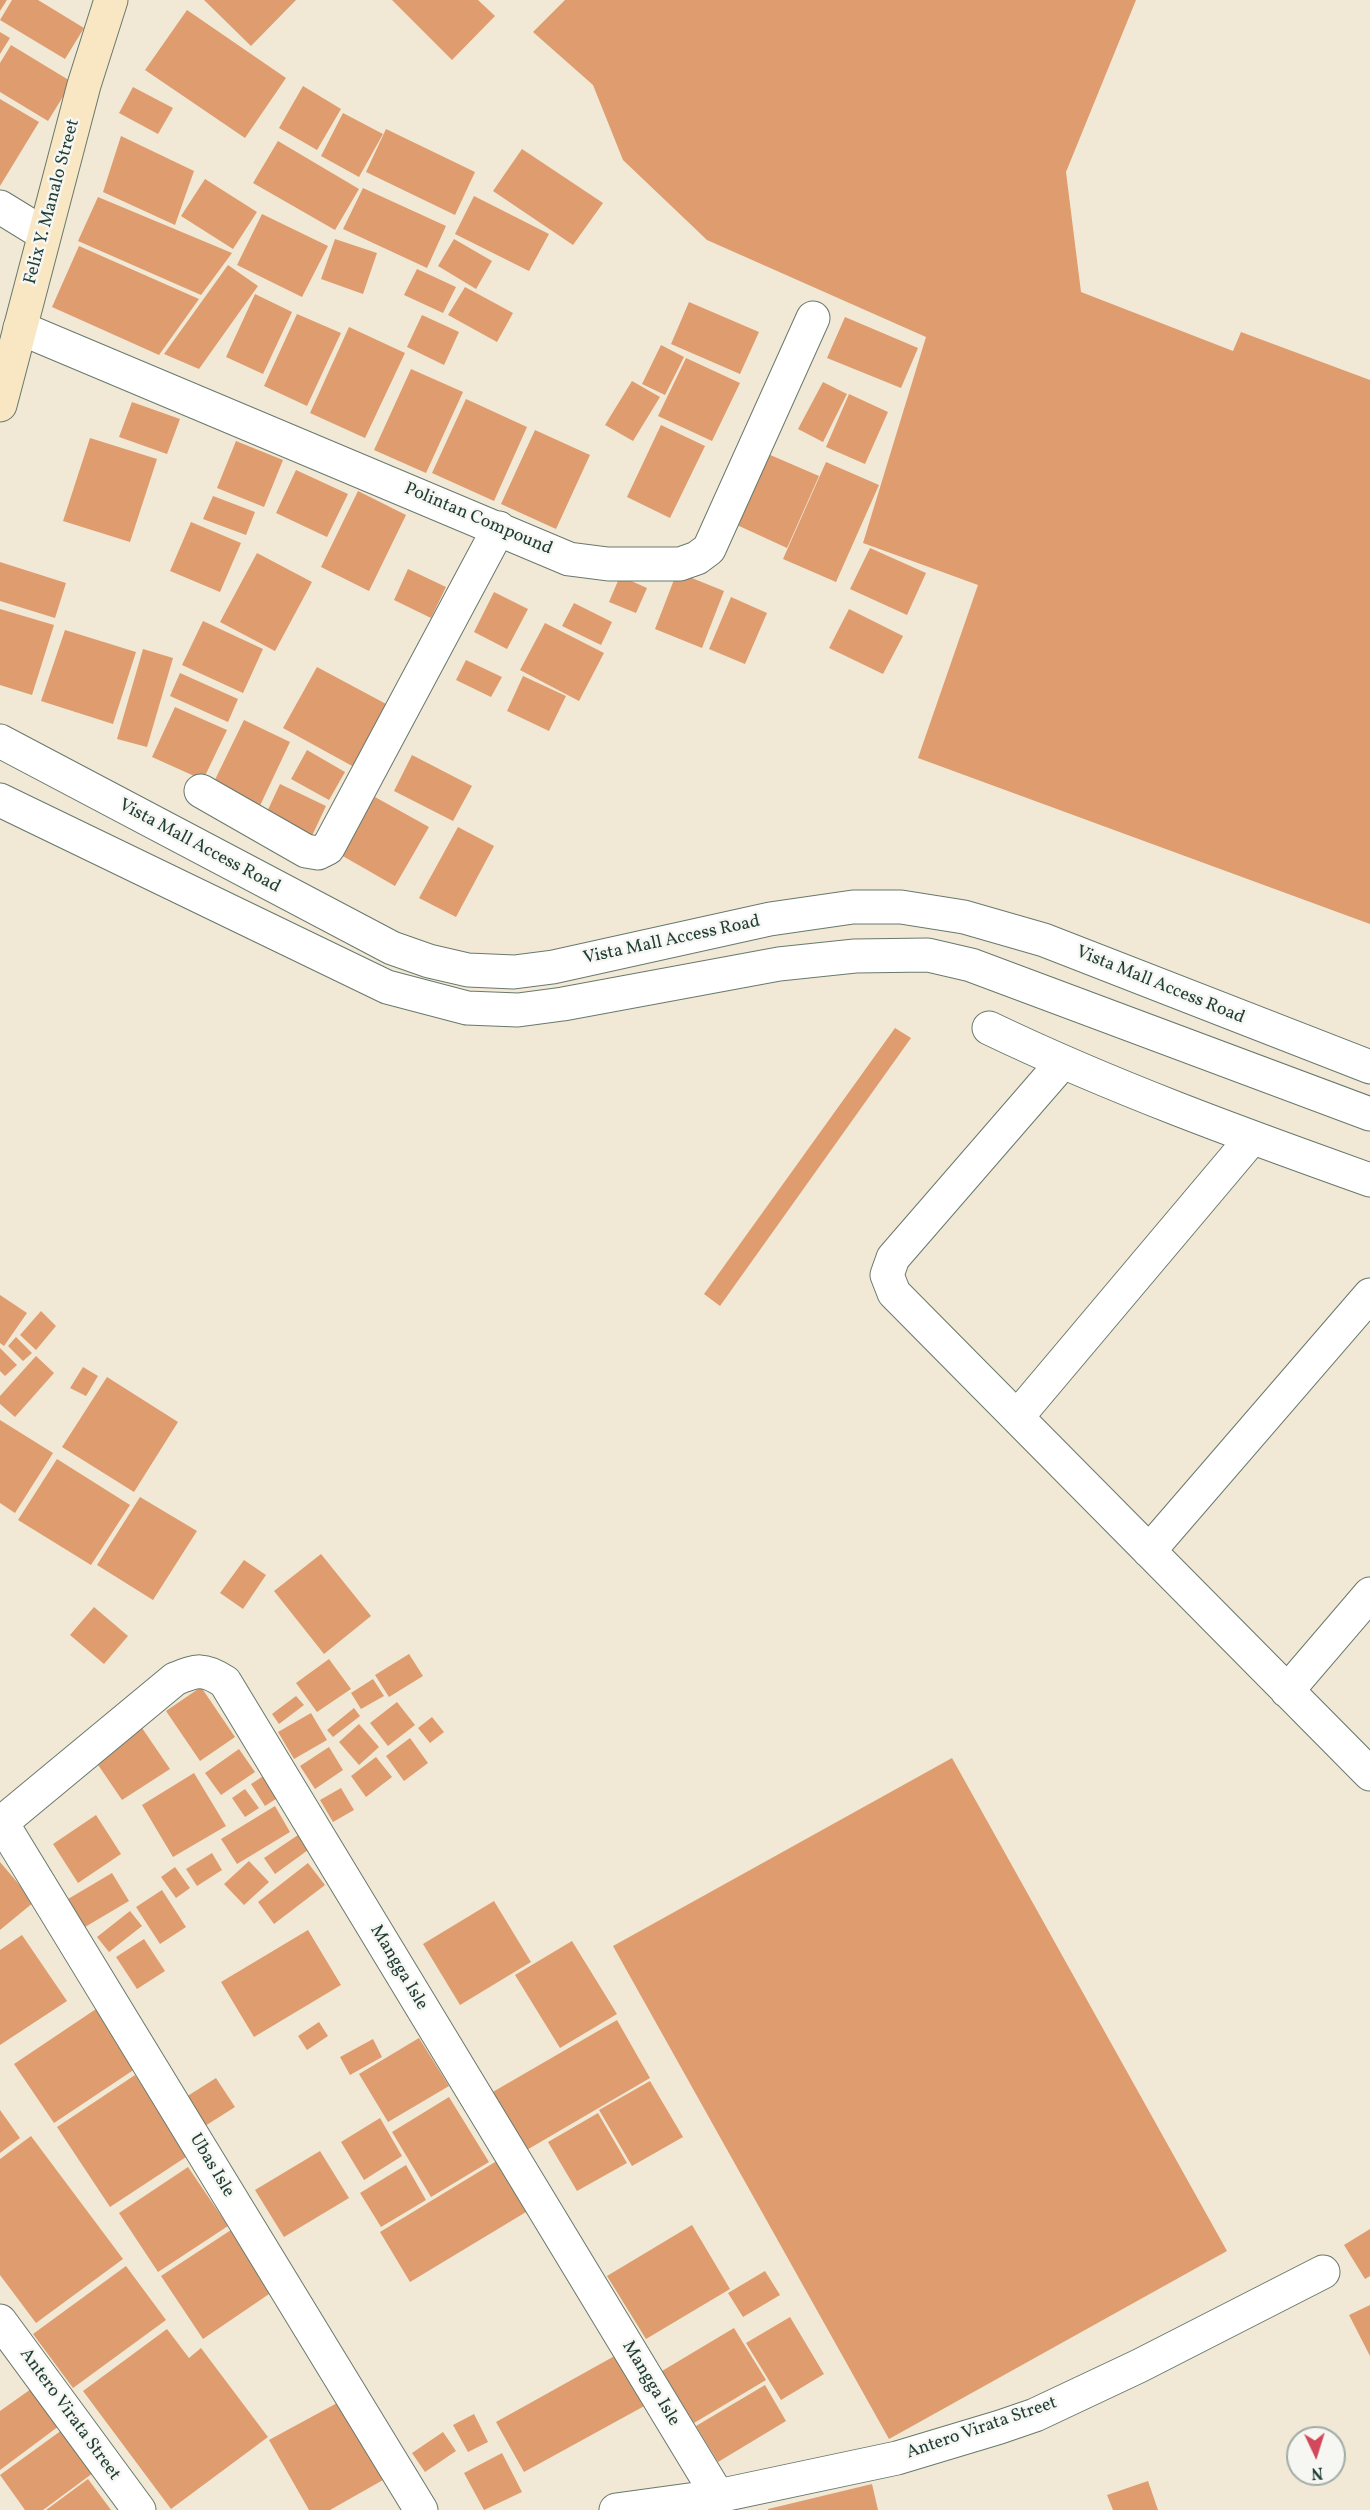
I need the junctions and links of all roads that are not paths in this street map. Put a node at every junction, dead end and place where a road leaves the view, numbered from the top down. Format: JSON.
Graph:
{"nodes":[{"id":1,"x":111,"y":0,"type":"edge"},
{"id":2,"x":0,"y":207,"type":"edge"},
{"id":3,"x":44,"y":234,"type":"junction"},
{"id":4,"x":813,"y":318,"type":"dead end"},
{"id":5,"x":20,"y":328,"type":"junction"},
{"id":6,"x":0,"y":405,"type":"edge"},
{"id":7,"x":499,"y":528,"type":"junction"},
{"id":8,"x":0,"y":741,"type":"edge"},
{"id":9,"x":201,"y":791,"type":"dead end"},
{"id":10,"x":0,"y":800,"type":"edge"},
{"id":11,"x":989,"y":1028,"type":"dead end"},
{"id":12,"x":1062,"y":1063,"type":"junction"},
{"id":13,"x":1370,"y":1067,"type":"edge"},
{"id":14,"x":1370,"y":1114,"type":"edge"},
{"id":15,"x":1252,"y":1138,"type":"junction"},
{"id":16,"x":1370,"y":1180,"type":"edge"},
{"id":17,"x":1370,"y":1294,"type":"edge"},
{"id":18,"x":1017,"y":1417,"type":"junction"},
{"id":19,"x":1149,"y":1551,"type":"junction"},
{"id":20,"x":1370,"y":1594,"type":"edge"},
{"id":21,"x":1287,"y":1690,"type":"junction"},
{"id":22,"x":1370,"y":1774,"type":"edge"},
{"id":23,"x":1,"y":1823,"type":"edge"},
{"id":24,"x":1323,"y":2272,"type":"dead end"},
{"id":25,"x":0,"y":2321,"type":"edge"},
{"id":26,"x":718,"y":2496,"type":"junction"},
{"id":27,"x":138,"y":2510,"type":"edge"},
{"id":28,"x":421,"y":2510,"type":"edge"},
{"id":29,"x":616,"y":2510,"type":"edge"}],
"edges":[{"from":1,"to":3,"type":"main road","name":"Felix Y. Manalo Street"},
{"from":2,"to":3,"type":"street"},
{"from":3,"to":5,"type":"main road","name":"Felix Y. Manalo Street"},
{"from":4,"to":7,"type":"street","name":"Polintan Compound"},
{"from":5,"to":6,"type":"main road","name":"Felix Y. Manalo Street"},
{"from":5,"to":7,"type":"street","name":"Polintan Compound"},
{"from":7,"to":9,"type":"street"},
{"from":8,"to":13,"type":"street","name":"Vista Mall Access Road"},
{"from":10,"to":14,"type":"street"},
{"from":11,"to":12,"type":"street"},
{"from":12,"to":15,"type":"street"},
{"from":12,"to":18,"type":"street"},
{"from":15,"to":16,"type":"street"},
{"from":15,"to":18,"type":"street"},
{"from":17,"to":19,"type":"street"},
{"from":18,"to":19,"type":"street"},
{"from":19,"to":21,"type":"street"},
{"from":20,"to":21,"type":"street"},
{"from":21,"to":22,"type":"street"},
{"from":23,"to":26,"type":"street","name":"Mangga Isle"},
{"from":23,"to":28,"type":"street","name":"Ubas Isle"},
{"from":24,"to":26,"type":"street","name":"Antero Virata Street"},
{"from":25,"to":27,"type":"street","name":"Antero Virata Street"},
{"from":26,"to":29,"type":"street","name":"Antero Virata Street"}]}
